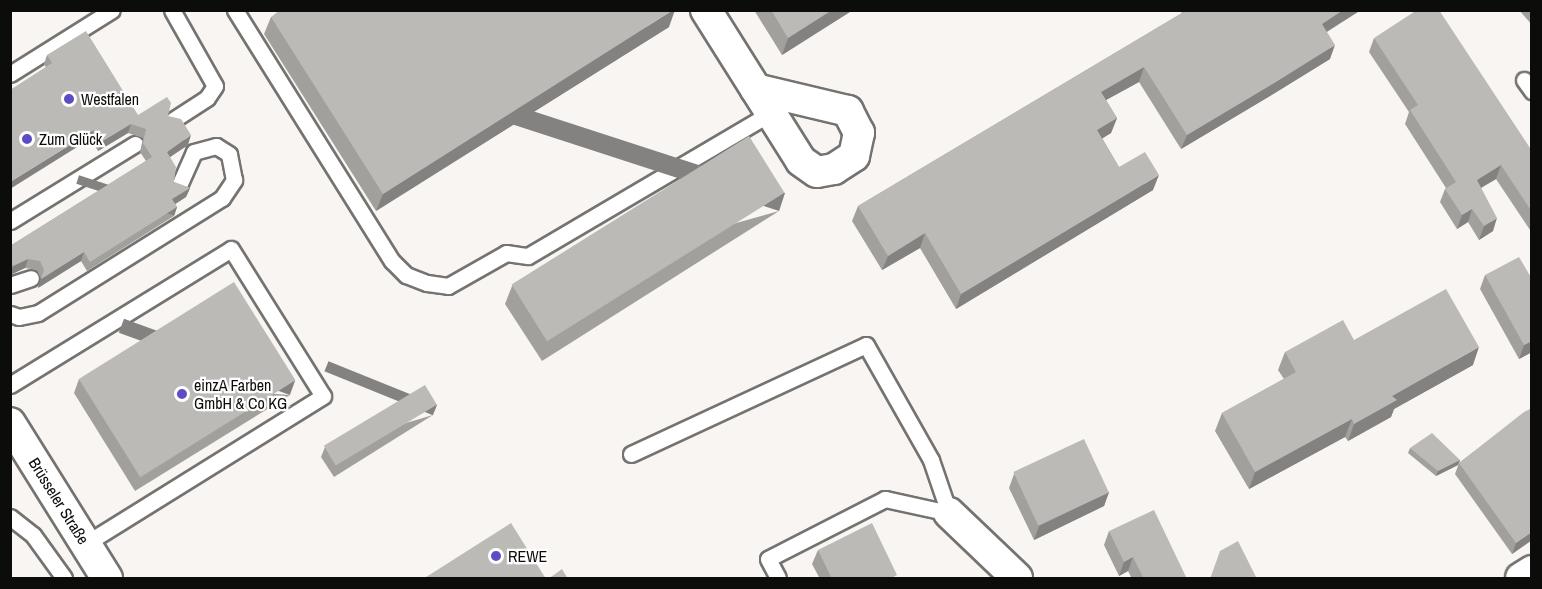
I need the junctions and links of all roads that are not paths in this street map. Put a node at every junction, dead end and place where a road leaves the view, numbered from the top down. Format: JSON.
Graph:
{"nodes":[{"id":1,"x":112,"y":10,"type":"edge"},
{"id":2,"x":172,"y":10,"type":"edge"},
{"id":3,"x":235,"y":10,"type":"edge"},
{"id":4,"x":706,"y":10,"type":"edge"},
{"id":5,"x":10,"y":74,"type":"edge"},
{"id":6,"x":764,"y":101,"type":"joint"},
{"id":7,"x":173,"y":120,"type":"edge"},
{"id":8,"x":135,"y":144,"type":"dead end"},
{"id":9,"x":179,"y":186,"type":"edge"},
{"id":10,"x":10,"y":221,"type":"edge"},
{"id":11,"x":31,"y":278,"type":"dead end"},
{"id":12,"x":10,"y":285,"type":"edge"},
{"id":13,"x":10,"y":314,"type":"edge"},
{"id":14,"x":10,"y":386,"type":"edge"},
{"id":15,"x":10,"y":423,"type":"edge"},
{"id":16,"x":631,"y":454,"type":"dead end"},
{"id":17,"x":949,"y":513,"type":"junction"},
{"id":18,"x":10,"y":517,"type":"edge"},
{"id":19,"x":85,"y":544,"type":"junction"},
{"id":20,"x":1532,"y":571,"type":"edge"},
{"id":21,"x":1014,"y":578,"type":"edge"},
{"id":22,"x":64,"y":579,"type":"edge"},
{"id":23,"x":107,"y":579,"type":"edge"},
{"id":24,"x":778,"y":579,"type":"edge"},
{"id":25,"x":1521,"y":579,"type":"edge"}],
"edges":[{"from":1,"to":5,"type":"lane"},
{"from":2,"to":7,"type":"lane"},
{"from":3,"to":6,"type":"lane"},
{"from":4,"to":6,"type":"street"},
{"from":8,"to":10,"type":"lane"},
{"from":9,"to":13,"type":"lane"},
{"from":11,"to":12,"type":"lane"},
{"from":14,"to":19,"type":"lane"},
{"from":15,"to":19,"type":"street","name":"Brüsseler Straße"},
{"from":16,"to":17,"type":"lane"},
{"from":17,"to":21,"type":"street"},
{"from":17,"to":24,"type":"lane"},
{"from":18,"to":22,"type":"lane"},
{"from":19,"to":23,"type":"street","name":"Brüsseler Straße"},
{"from":20,"to":25,"type":"street"}]}
